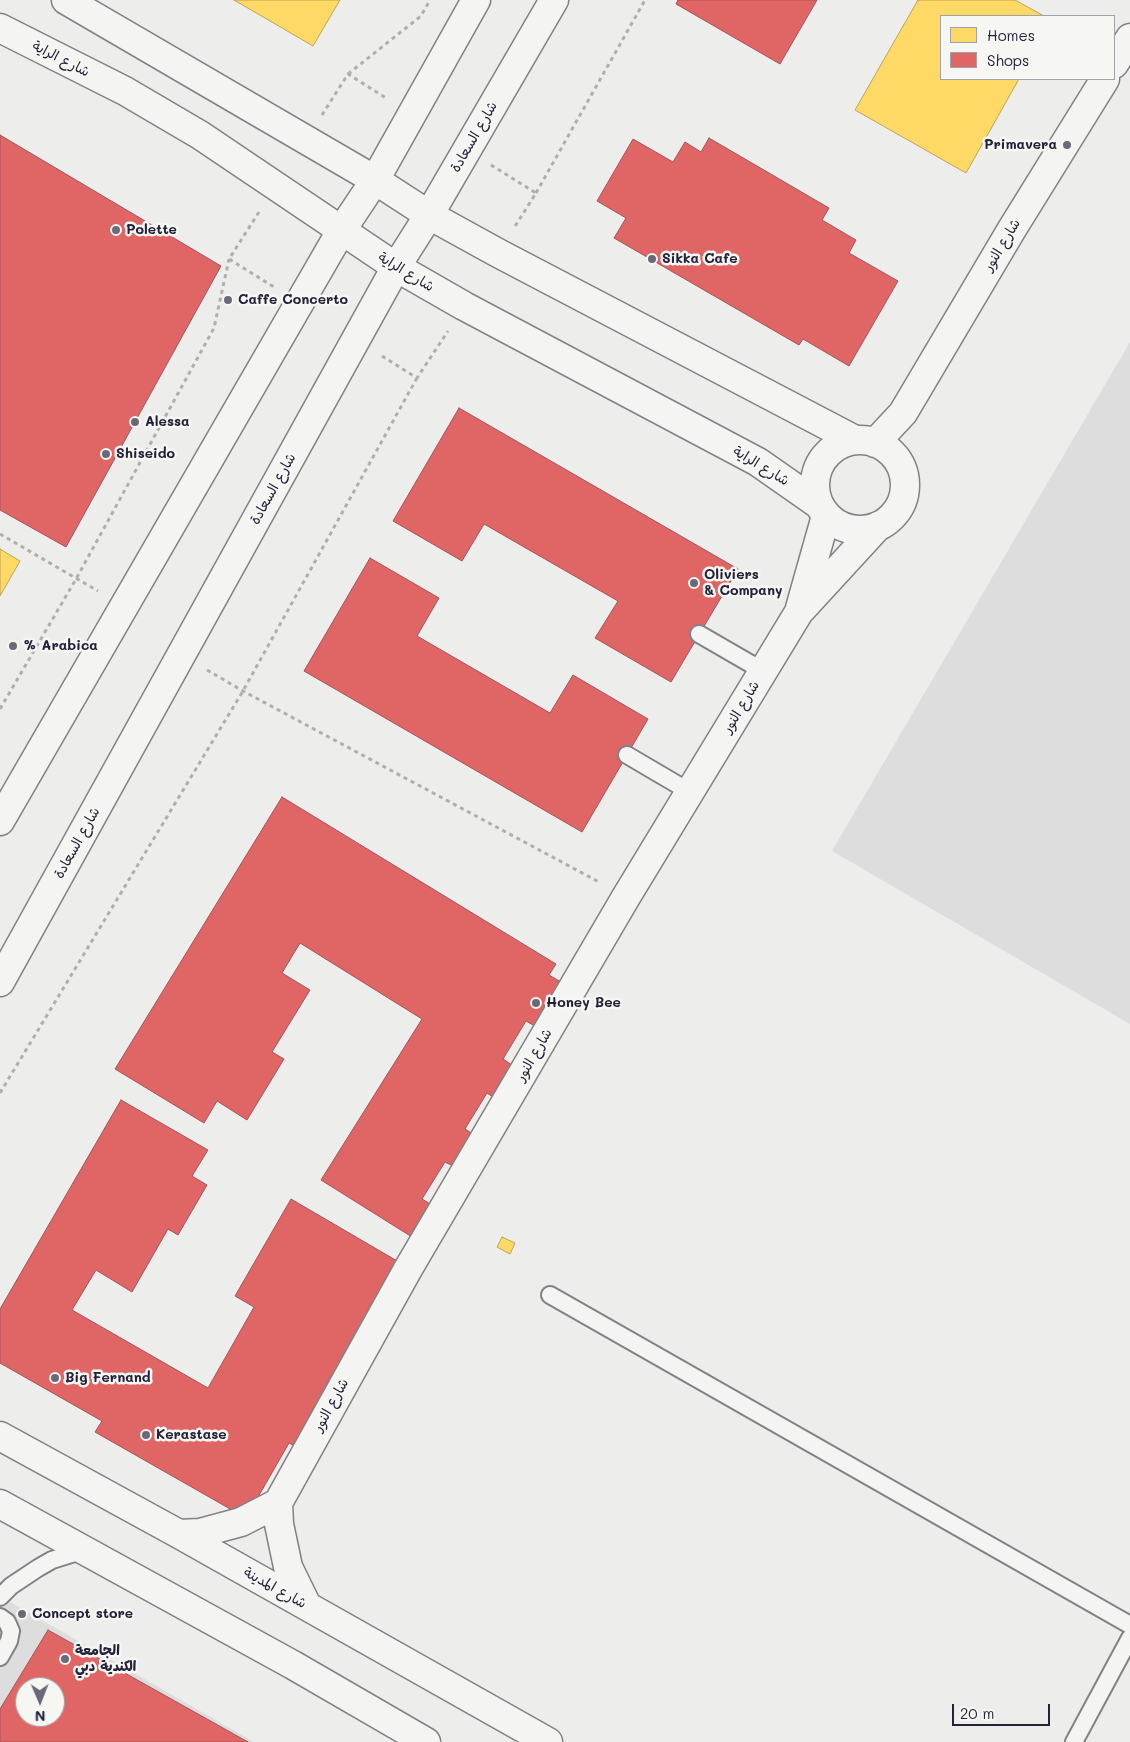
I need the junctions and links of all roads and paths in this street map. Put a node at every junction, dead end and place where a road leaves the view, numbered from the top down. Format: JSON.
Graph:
{"nodes":[{"id":1,"x":66,"y":0,"type":"edge"},
{"id":2,"x":430,"y":0,"type":"edge"},
{"id":3,"x":476,"y":0,"type":"edge"},
{"id":4,"x":554,"y":0,"type":"edge"},
{"id":5,"x":645,"y":0,"type":"edge"},
{"id":6,"x":0,"y":28,"type":"edge"},
{"id":7,"x":1130,"y":38,"type":"edge"},
{"id":8,"x":1115,"y":62,"type":"edge"},
{"id":9,"x":348,"y":74,"type":"junction"},
{"id":10,"x":1104,"y":80,"type":"edge"},
{"id":11,"x":412,"y":114,"type":"junction"},
{"id":12,"x":306,"y":139,"type":"junction"},
{"id":13,"x":466,"y":150,"type":"junction"},
{"id":14,"x":374,"y":180,"type":"junction"},
{"id":15,"x":275,"y":186,"type":"junction"},
{"id":16,"x":536,"y":194,"type":"junction"},
{"id":17,"x":429,"y":215,"type":"junction"},
{"id":18,"x":341,"y":231,"type":"junction"},
{"id":19,"x":498,"y":253,"type":"junction"},
{"id":20,"x":229,"y":259,"type":"junction"},
{"id":21,"x":396,"y":267,"type":"junction"},
{"id":22,"x":299,"y":303,"type":"junction"},
{"id":23,"x":464,"y":306,"type":"junction"},
{"id":24,"x":356,"y":339,"type":"junction"},
{"id":25,"x":417,"y":378,"type":"junction"},
{"id":26,"x":875,"y":446,"type":"junction"},
{"id":27,"x":822,"y":510,"type":"junction"},
{"id":28,"x":878,"y":526,"type":"junction"},
{"id":29,"x":0,"y":534,"type":"edge"},
{"id":30,"x":76,"y":579,"type":"junction"},
{"id":31,"x":124,"y":607,"type":"junction"},
{"id":32,"x":799,"y":612,"type":"junction"},
{"id":33,"x":699,"y":634,"type":"dead end"},
{"id":34,"x":182,"y":654,"type":"junction"},
{"id":35,"x":763,"y":671,"type":"junction"},
{"id":36,"x":244,"y":691,"type":"junction"},
{"id":37,"x":0,"y":709,"type":"edge"},
{"id":38,"x":627,"y":755,"type":"dead end"},
{"id":39,"x":690,"y":792,"type":"junction"},
{"id":40,"x":0,"y":821,"type":"edge"},
{"id":41,"x":626,"y":897,"type":"junction"},
{"id":42,"x":0,"y":982,"type":"edge"},
{"id":43,"x":0,"y":1093,"type":"edge"},
{"id":44,"x":550,"y":1295,"type":"dead end"},
{"id":45,"x":0,"y":1436,"type":"edge"},
{"id":46,"x":278,"y":1502,"type":"junction"},
{"id":47,"x":0,"y":1504,"type":"edge"},
{"id":48,"x":179,"y":1534,"type":"junction"},
{"id":49,"x":84,"y":1550,"type":"junction"},
{"id":50,"x":0,"y":1597,"type":"edge"},
{"id":51,"x":307,"y":1606,"type":"junction"},
{"id":52,"x":0,"y":1617,"type":"edge"},
{"id":53,"x":1130,"y":1625,"type":"edge"},
{"id":54,"x":1130,"y":1638,"type":"edge"},
{"id":55,"x":0,"y":1657,"type":"edge"},
{"id":56,"x":426,"y":1742,"type":"edge"},
{"id":57,"x":548,"y":1742,"type":"edge"},
{"id":58,"x":1074,"y":1742,"type":"edge"}],
"edges":[{"from":1,"to":12,"type":"street"},
{"from":2,"to":9,"type":"path"},
{"from":3,"to":11,"type":"street"},
{"from":4,"to":13,"type":"street","name":"شارع السعادة"},
{"from":5,"to":16,"type":"path"},
{"from":6,"to":15,"type":"street","name":"شارع الراية"},
{"from":7,"to":8,"type":"street"},
{"from":9,"to":11,"type":"path"},
{"from":9,"to":12,"type":"path"},
{"from":10,"to":26,"type":"street","name":"شارع النور"},
{"from":11,"to":14,"type":"street"},
{"from":12,"to":14,"type":"street"},
{"from":13,"to":16,"type":"path"},
{"from":13,"to":17,"type":"street","name":"شارع السعادة"},
{"from":14,"to":17,"type":"street"},
{"from":14,"to":18,"type":"street"},
{"from":15,"to":18,"type":"street","name":"شارع الراية"},
{"from":15,"to":20,"type":"path"},
{"from":16,"to":19,"type":"path"},
{"from":17,"to":19,"type":"street"},
{"from":17,"to":21,"type":"street","name":"شارع السعادة"},
{"from":18,"to":21,"type":"street","name":"شارع الراية"},
{"from":18,"to":22,"type":"street"},
{"from":19,"to":26,"type":"street"},
{"from":20,"to":22,"type":"path"},
{"from":20,"to":30,"type":"path"},
{"from":21,"to":23,"type":"street","name":"شارع الراية"},
{"from":21,"to":24,"type":"street","name":"شارع السعادة"},
{"from":22,"to":31,"type":"street"},
{"from":23,"to":25,"type":"path"},
{"from":23,"to":27,"type":"street","name":"شارع الراية"},
{"from":24,"to":25,"type":"path"},
{"from":24,"to":34,"type":"street","name":"شارع السعادة"},
{"from":25,"to":36,"type":"path"},
{"from":26,"to":27,"type":"street"},
{"from":26,"to":28,"type":"street"},
{"from":27,"to":28,"type":"street"},
{"from":27,"to":32,"type":"street"},
{"from":28,"to":32,"type":"street"},
{"from":29,"to":30,"type":"path"},
{"from":30,"to":31,"type":"path"},
{"from":30,"to":37,"type":"path"},
{"from":31,"to":40,"type":"street"},
{"from":32,"to":35,"type":"street","name":"شارع النور"},
{"from":33,"to":35,"type":"lane"},
{"from":34,"to":36,"type":"path"},
{"from":34,"to":42,"type":"street","name":"شارع السعادة"},
{"from":35,"to":39,"type":"street","name":"شارع النور"},
{"from":36,"to":41,"type":"path"},
{"from":36,"to":43,"type":"path"},
{"from":38,"to":39,"type":"lane"},
{"from":39,"to":41,"type":"street","name":"شارع النور"},
{"from":41,"to":46,"type":"street","name":"شارع النور"},
{"from":44,"to":53,"type":"lane"},
{"from":45,"to":48,"type":"street","name":"شارع المدينة"},
{"from":46,"to":48,"type":"street"},
{"from":46,"to":51,"type":"street"},
{"from":47,"to":49,"type":"street"},
{"from":48,"to":51,"type":"street","name":"شارع المدينة"},
{"from":49,"to":50,"type":"lane"},
{"from":49,"to":56,"type":"street"},
{"from":51,"to":57,"type":"street","name":"شارع المدينة"},
{"from":52,"to":55,"type":"lane"},
{"from":54,"to":58,"type":"lane"}]}
